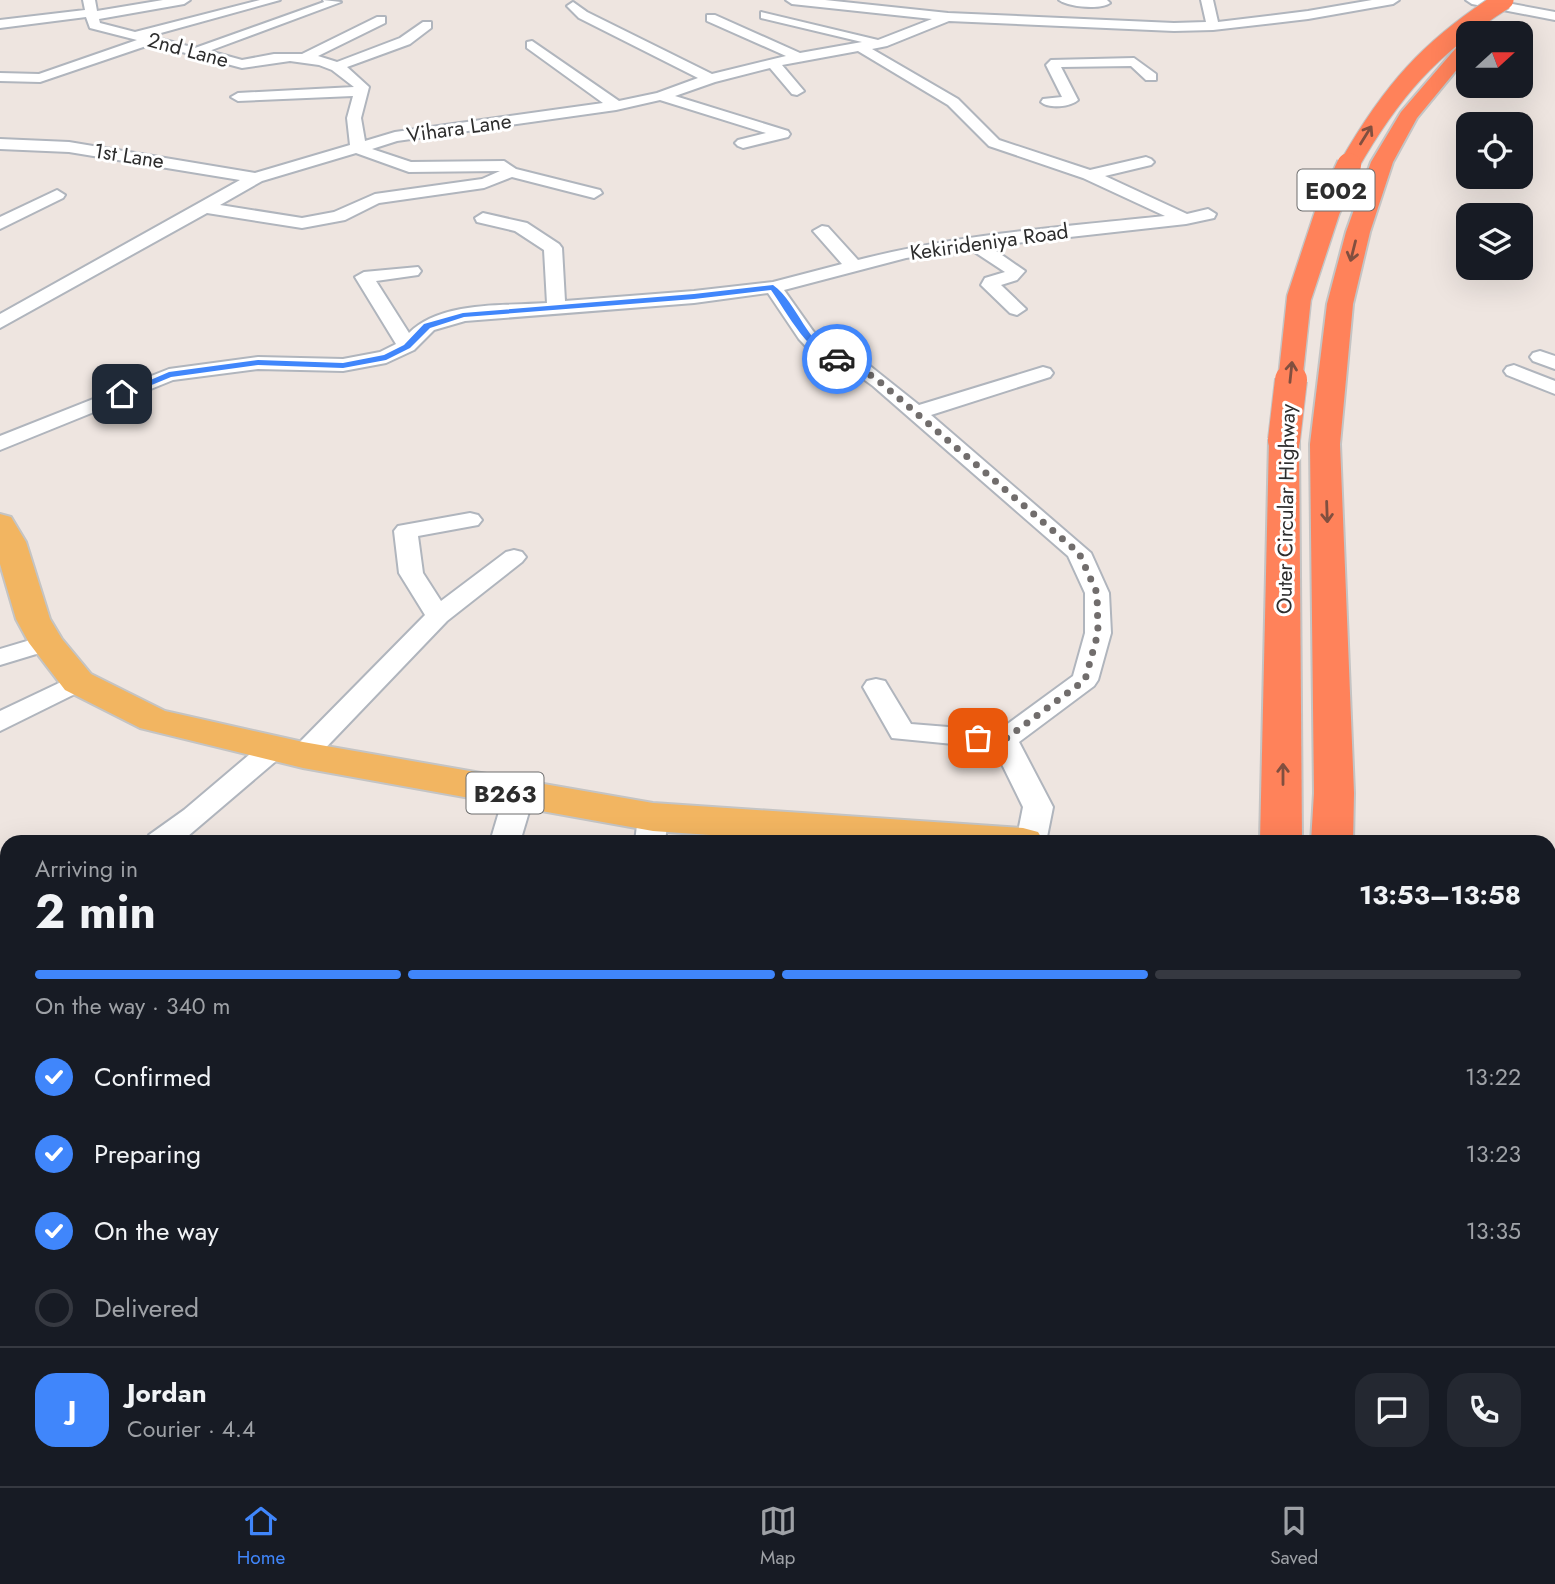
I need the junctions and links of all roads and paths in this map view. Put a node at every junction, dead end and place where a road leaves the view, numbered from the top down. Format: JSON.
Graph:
{"nodes":[{"id":1,"x":184,"y":0,"type":"edge"},
{"id":2,"x":274,"y":0,"type":"edge"},
{"id":3,"x":330,"y":0,"type":"edge"},
{"id":4,"x":713,"y":0,"type":"edge"},
{"id":5,"x":792,"y":0,"type":"edge"},
{"id":6,"x":1065,"y":0,"type":"edge"},
{"id":7,"x":1316,"y":0,"type":"edge"},
{"id":8,"x":1393,"y":0,"type":"edge"},
{"id":9,"x":1472,"y":0,"type":"edge"},
{"id":10,"x":1504,"y":0,"type":"edge"},
{"id":11,"x":1531,"y":0,"type":"edge"},
{"id":12,"x":1105,"y":1,"type":"edge"},
{"id":13,"x":1368,"y":2,"type":"edge"},
{"id":14,"x":573,"y":6,"type":"dead end"},
{"id":15,"x":91,"y":10,"type":"edge"},
{"id":16,"x":1210,"y":13,"type":"edge"},
{"id":17,"x":765,"y":15,"type":"dead end"},
{"id":18,"x":1265,"y":15,"type":"dead end"},
{"id":19,"x":1308,"y":15,"type":"junction"},
{"id":20,"x":1555,"y":16,"type":"edge"},
{"id":21,"x":948,"y":17,"type":"junction"},
{"id":22,"x":382,"y":20,"type":"dead end"},
{"id":23,"x":1500,"y":21,"type":"edge"},
{"id":24,"x":1076,"y":22,"type":"junction"},
{"id":25,"x":0,"y":24,"type":"edge"},
{"id":26,"x":427,"y":25,"type":"dead end"},
{"id":27,"x":135,"y":36,"type":"junction"},
{"id":28,"x":151,"y":40,"type":"junction"},
{"id":29,"x":882,"y":43,"type":"junction"},
{"id":30,"x":532,"y":45,"type":"dead end"},
{"id":31,"x":860,"y":47,"type":"junction"},
{"id":32,"x":195,"y":52,"type":"junction"},
{"id":33,"x":799,"y":57,"type":"junction"},
{"id":34,"x":302,"y":58,"type":"junction"},
{"id":35,"x":1456,"y":59,"type":"edge"},
{"id":36,"x":1087,"y":61,"type":"junction"},
{"id":37,"x":774,"y":63,"type":"junction"},
{"id":38,"x":339,"y":66,"type":"junction"},
{"id":39,"x":1151,"y":77,"type":"dead end"},
{"id":40,"x":2,"y":79,"type":"edge"},
{"id":41,"x":710,"y":79,"type":"junction"},
{"id":42,"x":362,"y":91,"type":"junction"},
{"id":43,"x":797,"y":91,"type":"dead end"},
{"id":44,"x":661,"y":96,"type":"junction"},
{"id":45,"x":238,"y":97,"type":"dead end"},
{"id":46,"x":1048,"y":102,"type":"dead end"},
{"id":47,"x":615,"y":106,"type":"junction"},
{"id":48,"x":743,"y":143,"type":"dead end"},
{"id":49,"x":0,"y":144,"type":"edge"},
{"id":50,"x":358,"y":149,"type":"junction"},
{"id":51,"x":1146,"y":162,"type":"dead end"},
{"id":52,"x":510,"y":172,"type":"junction"},
{"id":53,"x":1089,"y":175,"type":"junction"},
{"id":54,"x":256,"y":178,"type":"junction"},
{"id":55,"x":594,"y":193,"type":"dead end"},
{"id":56,"x":57,"y":195,"type":"dead end"},
{"id":57,"x":203,"y":207,"type":"junction"},
{"id":58,"x":1208,"y":214,"type":"dead end"},
{"id":59,"x":483,"y":218,"type":"dead end"},
{"id":60,"x":1186,"y":219,"type":"junction"},
{"id":61,"x":0,"y":225,"type":"edge"},
{"id":62,"x":822,"y":231,"type":"dead end"},
{"id":63,"x":974,"y":244,"type":"junction"},
{"id":64,"x":854,"y":266,"type":"junction"},
{"id":65,"x":412,"y":271,"type":"dead end"},
{"id":66,"x":773,"y":287,"type":"junction"},
{"id":67,"x":556,"y":306,"type":"junction"},
{"id":68,"x":1017,"y":309,"type":"dead end"},
{"id":69,"x":0,"y":322,"type":"edge"},
{"id":70,"x":407,"y":346,"type":"junction"},
{"id":71,"x":1514,"y":372,"type":"dead end"},
{"id":72,"x":1042,"y":373,"type":"dead end"},
{"id":73,"x":1555,"y":388,"type":"edge"},
{"id":74,"x":915,"y":413,"type":"junction"},
{"id":75,"x":0,"y":444,"type":"edge"},
{"id":76,"x":470,"y":520,"type":"dead end"},
{"id":77,"x":3,"y":537,"type":"edge"},
{"id":78,"x":514,"y":557,"type":"dead end"},
{"id":79,"x":438,"y":616,"type":"junction"},
{"id":80,"x":47,"y":643,"type":"junction"},
{"id":81,"x":0,"y":657,"type":"edge"},
{"id":82,"x":78,"y":682,"type":"junction"},
{"id":83,"x":876,"y":687,"type":"dead end"},
{"id":84,"x":0,"y":722,"type":"edge"},
{"id":85,"x":1004,"y":740,"type":"junction"},
{"id":86,"x":288,"y":752,"type":"junction"},
{"id":87,"x":519,"y":795,"type":"junction"},
{"id":88,"x":652,"y":829,"type":"edge"},
{"id":89,"x":170,"y":835,"type":"edge"},
{"id":90,"x":507,"y":835,"type":"edge"},
{"id":91,"x":824,"y":835,"type":"edge"},
{"id":92,"x":1032,"y":835,"type":"edge"},
{"id":93,"x":1281,"y":835,"type":"edge"},
{"id":94,"x":1332,"y":835,"type":"edge"}],
"edges":[{"from":1,"to":15,"type":"street"},
{"from":2,"to":27,"type":"street"},
{"from":3,"to":32,"type":"street"},
{"from":4,"to":33,"type":"street"},
{"from":5,"to":21,"type":"street"},
{"from":6,"to":12,"type":"street"},
{"from":7,"to":19,"type":"street"},
{"from":8,"to":13,"type":"street"},
{"from":9,"to":20,"type":"street"},
{"from":93,"to":10,"type":"highway","name":"Outer Circular Highway","number":"E002","one_way":true,"bridge":true},
{"from":11,"to":23,"type":"highway"},
{"from":12,"to":24,"type":"street"},
{"from":13,"to":19,"type":"street"},
{"from":14,"to":41,"type":"street"},
{"from":15,"to":25,"type":"street"},
{"from":15,"to":27,"type":"street","name":"2nd Lane"},
{"from":16,"to":18,"type":"street"},
{"from":16,"to":19,"type":"street"},
{"from":16,"to":24,"type":"street"},
{"from":17,"to":29,"type":"street"},
{"from":21,"to":24,"type":"street"},
{"from":21,"to":29,"type":"street","name":"Vihara Lane"},
{"from":22,"to":34,"type":"street"},
{"from":24,"to":36,"type":"street"},
{"from":26,"to":38,"type":"street"},
{"from":27,"to":28,"type":"street","name":"2nd Lane"},
{"from":28,"to":32,"type":"street","name":"2nd Lane"},
{"from":28,"to":40,"type":"street"},
{"from":29,"to":31,"type":"street","name":"Vihara Lane"},
{"from":30,"to":47,"type":"street"},
{"from":31,"to":33,"type":"street","name":"Vihara Lane"},
{"from":31,"to":53,"type":"street"},
{"from":32,"to":34,"type":"street","name":"2nd Lane"},
{"from":33,"to":37,"type":"street","name":"Vihara Lane"},
{"from":34,"to":38,"type":"street","name":"2nd Lane"},
{"from":35,"to":94,"type":"highway","name":"Outer Circular Highway","number":"E002","one_way":true},
{"from":36,"to":39,"type":"street"},
{"from":36,"to":46,"type":"street"},
{"from":37,"to":41,"type":"street","name":"Vihara Lane"},
{"from":37,"to":43,"type":"street"},
{"from":38,"to":42,"type":"street"},
{"from":41,"to":44,"type":"street","name":"Vihara Lane"},
{"from":42,"to":45,"type":"street"},
{"from":42,"to":50,"type":"street"},
{"from":44,"to":47,"type":"street","name":"Vihara Lane"},
{"from":44,"to":48,"type":"street"},
{"from":47,"to":50,"type":"street","name":"Vihara Lane"},
{"from":49,"to":54,"type":"street","name":"1st Lane"},
{"from":50,"to":52,"type":"street"},
{"from":50,"to":54,"type":"street","name":"Vihara Lane"},
{"from":51,"to":53,"type":"street"},
{"from":52,"to":55,"type":"street"},
{"from":52,"to":57,"type":"street"},
{"from":53,"to":60,"type":"street"},
{"from":54,"to":57,"type":"street","name":"Vihara Lane"},
{"from":56,"to":61,"type":"street"},
{"from":57,"to":69,"type":"street","name":"Vihara Lane"},
{"from":58,"to":60,"type":"street","name":"Kekirideniya Road"},
{"from":59,"to":67,"type":"street"},
{"from":60,"to":63,"type":"street","name":"Kekirideniya Road"},
{"from":62,"to":64,"type":"street"},
{"from":63,"to":64,"type":"street","name":"Kekirideniya Road"},
{"from":63,"to":68,"type":"street"},
{"from":64,"to":66,"type":"street","name":"Kekirideniya Road"},
{"from":65,"to":70,"type":"street"},
{"from":66,"to":67,"type":"street","name":"Kekirideniya Road"},
{"from":66,"to":74,"type":"street"},
{"from":67,"to":70,"type":"street","name":"Kekirideniya Road"},
{"from":70,"to":75,"type":"street","name":"Kekirideniya Road"},
{"from":71,"to":73,"type":"street"},
{"from":72,"to":74,"type":"street"},
{"from":74,"to":85,"type":"street"},
{"from":76,"to":79,"type":"street"},
{"from":77,"to":80,"type":"main road","number":"B263"},
{"from":78,"to":79,"type":"street"},
{"from":79,"to":86,"type":"street"},
{"from":80,"to":81,"type":"street"},
{"from":80,"to":82,"type":"main road","number":"B263"},
{"from":82,"to":84,"type":"street"},
{"from":82,"to":86,"type":"main road","number":"B263"},
{"from":83,"to":85,"type":"street"},
{"from":85,"to":92,"type":"street"},
{"from":86,"to":87,"type":"main road","number":"B263"},
{"from":86,"to":89,"type":"street"},
{"from":87,"to":88,"type":"main road","number":"B263"},
{"from":87,"to":90,"type":"street"},
{"from":88,"to":91,"type":"main road","number":"B263"}]}
